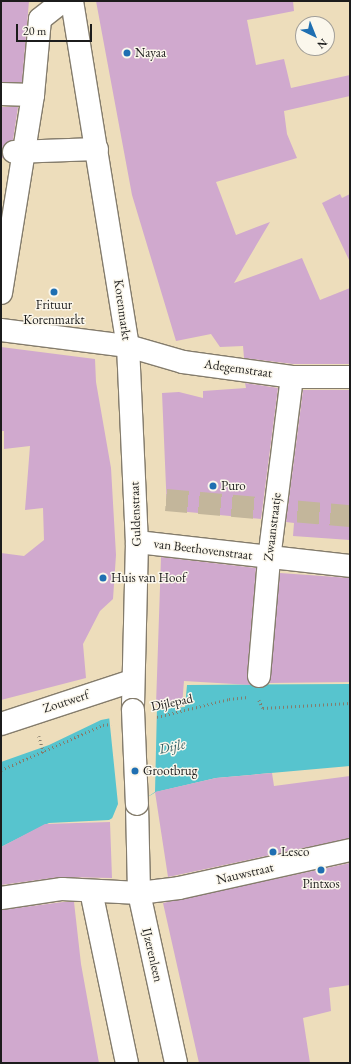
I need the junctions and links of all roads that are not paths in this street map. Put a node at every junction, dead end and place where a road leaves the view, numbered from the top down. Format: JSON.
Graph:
{"nodes":[{"id":1,"x":63,"y":1,"type":"edge"},
{"id":2,"x":72,"y":1,"type":"edge"},
{"id":3,"x":1,"y":94,"type":"edge"},
{"id":4,"x":33,"y":95,"type":"junction"},
{"id":5,"x":97,"y":149,"type":"junction"},
{"id":6,"x":19,"y":153,"type":"junction"},
{"id":7,"x":1,"y":293,"type":"edge"},
{"id":8,"x":1,"y":330,"type":"edge"},
{"id":9,"x":128,"y":346,"type":"junction"},
{"id":10,"x":292,"y":377,"type":"junction"},
{"id":11,"x":350,"y":377,"type":"edge"},
{"id":12,"x":137,"y":542,"type":"junction"},
{"id":13,"x":269,"y":559,"type":"junction"},
{"id":14,"x":350,"y":566,"type":"edge"},
{"id":15,"x":132,"y":681,"type":"junction"},
{"id":16,"x":258,"y":686,"type":"road end"},
{"id":17,"x":1,"y":724,"type":"edge"},
{"id":18,"x":350,"y":850,"type":"edge"},
{"id":19,"x":85,"y":891,"type":"junction"},
{"id":20,"x":139,"y":893,"type":"junction"},
{"id":21,"x":1,"y":898,"type":"edge"},
{"id":22,"x":127,"y":1063,"type":"edge"},
{"id":23,"x":176,"y":1063,"type":"edge"}],
"edges":[{"from":1,"to":4,"type":"street"},
{"from":2,"to":5,"type":"street","name":"Korenmarkt"},
{"from":3,"to":4,"type":"street"},
{"from":4,"to":6,"type":"street"},
{"from":5,"to":6,"type":"street"},
{"from":5,"to":9,"type":"street","name":"Korenmarkt"},
{"from":6,"to":7,"type":"street"},
{"from":8,"to":9,"type":"street","name":"Korenmarkt"},
{"from":9,"to":10,"type":"street","name":"Adegemstraat"},
{"from":9,"to":12,"type":"street","name":"Guldenstraat"},
{"from":10,"to":11,"type":"street","name":"Adegemstraat"},
{"from":10,"to":13,"type":"street","name":"Zwaanstraatje"},
{"from":12,"to":13,"type":"street","name":"van Beethovenstraat"},
{"from":12,"to":15,"type":"street","name":"Guldenstraat"},
{"from":13,"to":14,"type":"street","name":"van Beethovenstraat"},
{"from":13,"to":16,"type":"street","name":"Zwaanstraatje"},
{"from":15,"to":17,"type":"street","name":"Zoutwerf"},
{"from":15,"to":20,"type":"street","bridge":true},
{"from":18,"to":20,"type":"street","name":"Nauwstraat"},
{"from":19,"to":20,"type":"street"},
{"from":19,"to":21,"type":"street"},
{"from":19,"to":22,"type":"street"},
{"from":20,"to":23,"type":"street","name":"IJzerenleen"}]}
